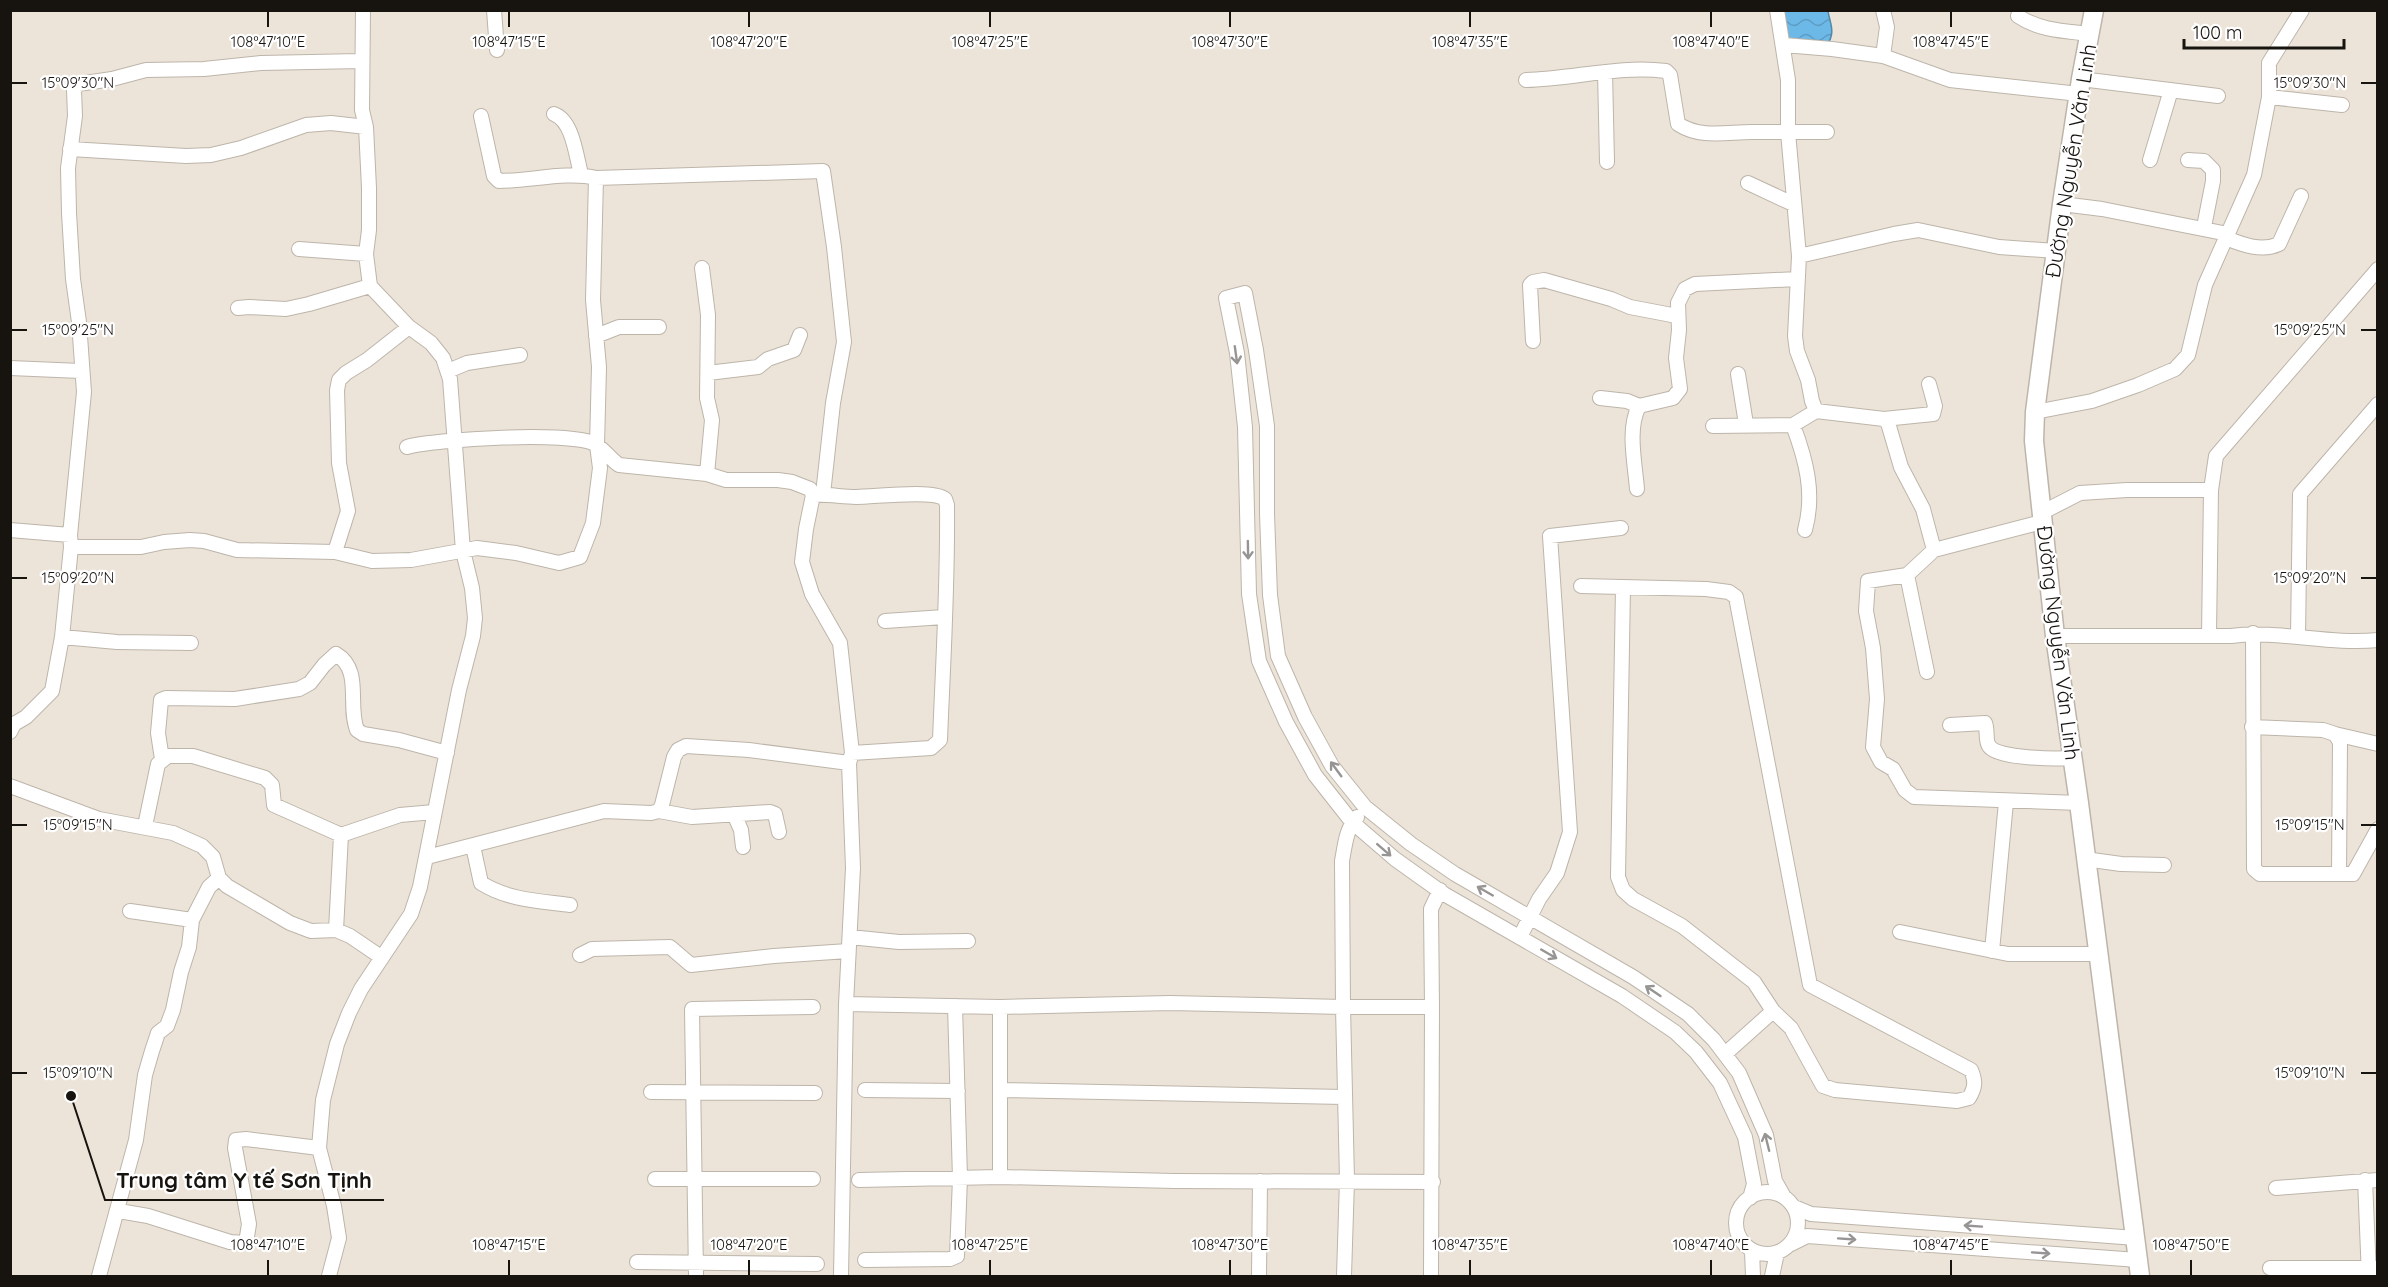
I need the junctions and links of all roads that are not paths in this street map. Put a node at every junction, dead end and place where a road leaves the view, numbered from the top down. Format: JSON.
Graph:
{"nodes":[{"id":1,"x":363,"y":10,"type":"edge"},
{"id":2,"x":494,"y":10,"type":"edge"},
{"id":3,"x":1777,"y":10,"type":"edge"},
{"id":4,"x":1883,"y":10,"type":"edge"},
{"id":5,"x":2094,"y":10,"type":"edge"},
{"id":6,"x":2302,"y":10,"type":"edge"},
{"id":7,"x":2018,"y":16,"type":"dead end"},
{"id":8,"x":2091,"y":34,"type":"junction"},
{"id":9,"x":1784,"y":45,"type":"junction"},
{"id":10,"x":497,"y":50,"type":"dead end"},
{"id":11,"x":1883,"y":56,"type":"junction"},
{"id":12,"x":361,"y":61,"type":"junction"},
{"id":13,"x":1605,"y":72,"type":"junction"},
{"id":14,"x":1526,"y":80,"type":"dead end"},
{"id":15,"x":2080,"y":86,"type":"junction"},
{"id":16,"x":2171,"y":90,"type":"junction"},
{"id":17,"x":2218,"y":96,"type":"dead end"},
{"id":18,"x":2269,"y":97,"type":"junction"},
{"id":19,"x":2342,"y":105,"type":"dead end"},
{"id":20,"x":554,"y":114,"type":"dead end"},
{"id":21,"x":481,"y":116,"type":"dead end"},
{"id":22,"x":366,"y":127,"type":"junction"},
{"id":23,"x":1788,"y":132,"type":"junction"},
{"id":24,"x":1827,"y":132,"type":"dead end"},
{"id":25,"x":70,"y":149,"type":"junction"},
{"id":26,"x":2150,"y":160,"type":"dead end"},
{"id":27,"x":2188,"y":160,"type":"dead end"},
{"id":28,"x":1607,"y":162,"type":"dead end"},
{"id":29,"x":581,"y":174,"type":"junction"},
{"id":30,"x":596,"y":178,"type":"junction"},
{"id":31,"x":1748,"y":183,"type":"dead end"},
{"id":32,"x":2301,"y":196,"type":"dead end"},
{"id":33,"x":1793,"y":204,"type":"junction"},
{"id":34,"x":2062,"y":204,"type":"junction"},
{"id":35,"x":2204,"y":227,"type":"junction"},
{"id":36,"x":2227,"y":236,"type":"junction"},
{"id":37,"x":299,"y":249,"type":"dead end"},
{"id":38,"x":2056,"y":251,"type":"junction"},
{"id":39,"x":366,"y":254,"type":"junction"},
{"id":40,"x":1799,"y":256,"type":"junction"},
{"id":41,"x":702,"y":268,"type":"dead end"},
{"id":42,"x":2378,"y":270,"type":"edge"},
{"id":43,"x":1797,"y":279,"type":"junction"},
{"id":44,"x":370,"y":286,"type":"junction"},
{"id":45,"x":238,"y":308,"type":"dead end"},
{"id":46,"x":1677,"y":316,"type":"junction"},
{"id":47,"x":409,"y":327,"type":"junction"},
{"id":48,"x":659,"y":327,"type":"dead end"},
{"id":49,"x":800,"y":335,"type":"dead end"},
{"id":50,"x":596,"y":336,"type":"junction"},
{"id":51,"x":1533,"y":341,"type":"dead end"},
{"id":52,"x":519,"y":355,"type":"dead end"},
{"id":53,"x":10,"y":368,"type":"edge"},
{"id":54,"x":81,"y":371,"type":"junction"},
{"id":55,"x":448,"y":371,"type":"junction"},
{"id":56,"x":708,"y":373,"type":"junction"},
{"id":57,"x":1738,"y":374,"type":"dead end"},
{"id":58,"x":1929,"y":384,"type":"dead end"},
{"id":59,"x":1600,"y":399,"type":"dead end"},
{"id":60,"x":2378,"y":404,"type":"edge"},
{"id":61,"x":1639,"y":406,"type":"junction"},
{"id":62,"x":1816,"y":411,"type":"junction"},
{"id":63,"x":2035,"y":412,"type":"junction"},
{"id":64,"x":1884,"y":419,"type":"junction"},
{"id":65,"x":1746,"y":424,"type":"junction"},
{"id":66,"x":1793,"y":425,"type":"junction"},
{"id":67,"x":1713,"y":426,"type":"dead end"},
{"id":68,"x":453,"y":441,"type":"junction"},
{"id":69,"x":597,"y":445,"type":"junction"},
{"id":70,"x":407,"y":447,"type":"dead end"},
{"id":71,"x":707,"y":474,"type":"junction"},
{"id":72,"x":1636,"y":489,"type":"dead end"},
{"id":73,"x":2211,"y":490,"type":"junction"},
{"id":74,"x":818,"y":495,"type":"junction"},
{"id":75,"x":2041,"y":518,"type":"junction"},
{"id":76,"x":1621,"y":528,"type":"dead end"},
{"id":77,"x":1805,"y":530,"type":"dead end"},
{"id":78,"x":10,"y":531,"type":"edge"},
{"id":79,"x":71,"y":541,"type":"junction"},
{"id":80,"x":1934,"y":550,"type":"junction"},
{"id":81,"x":463,"y":551,"type":"junction"},
{"id":82,"x":335,"y":552,"type":"junction"},
{"id":83,"x":1907,"y":575,"type":"junction"},
{"id":84,"x":1581,"y":586,"type":"dead end"},
{"id":85,"x":1623,"y":588,"type":"junction"},
{"id":86,"x":944,"y":618,"type":"junction"},
{"id":87,"x":885,"y":621,"type":"dead end"},
{"id":88,"x":2253,"y":633,"type":"junction"},
{"id":89,"x":2209,"y":635,"type":"junction"},
{"id":90,"x":2055,"y":636,"type":"junction"},
{"id":91,"x":62,"y":637,"type":"junction"},
{"id":92,"x":2298,"y":638,"type":"junction"},
{"id":93,"x":2378,"y":640,"type":"edge"},
{"id":94,"x":191,"y":643,"type":"dead end"},
{"id":95,"x":1927,"y":672,"type":"dead end"},
{"id":96,"x":1950,"y":725,"type":"dead end"},
{"id":97,"x":12,"y":726,"type":"edge"},
{"id":98,"x":2252,"y":727,"type":"junction"},
{"id":99,"x":2335,"y":734,"type":"junction"},
{"id":100,"x":2378,"y":744,"type":"edge"},
{"id":101,"x":447,"y":753,"type":"junction"},
{"id":102,"x":851,"y":758,"type":"junction"},
{"id":103,"x":2073,"y":758,"type":"junction"},
{"id":104,"x":162,"y":759,"type":"junction"},
{"id":105,"x":10,"y":786,"type":"edge"},
{"id":106,"x":2006,"y":802,"type":"junction"},
{"id":107,"x":2079,"y":803,"type":"junction"},
{"id":108,"x":1365,"y":807,"type":"junction"},
{"id":109,"x":658,"y":811,"type":"junction"},
{"id":110,"x":434,"y":812,"type":"junction"},
{"id":111,"x":734,"y":814,"type":"junction"},
{"id":112,"x":1352,"y":822,"type":"junction"},
{"id":113,"x":145,"y":826,"type":"junction"},
{"id":114,"x":2378,"y":829,"type":"edge"},
{"id":115,"x":779,"y":832,"type":"dead end"},
{"id":116,"x":340,"y":835,"type":"junction"},
{"id":117,"x":474,"y":846,"type":"junction"},
{"id":118,"x":743,"y":847,"type":"dead end"},
{"id":119,"x":427,"y":857,"type":"junction"},
{"id":120,"x":2085,"y":859,"type":"junction"},
{"id":121,"x":2164,"y":865,"type":"dead end"},
{"id":122,"x":2339,"y":874,"type":"junction"},
{"id":123,"x":219,"y":878,"type":"junction"},
{"id":124,"x":1440,"y":890,"type":"junction"},
{"id":125,"x":570,"y":905,"type":"dead end"},
{"id":126,"x":130,"y":912,"type":"dead end"},
{"id":127,"x":1529,"y":918,"type":"junction"},
{"id":128,"x":192,"y":920,"type":"junction"},
{"id":129,"x":336,"y":930,"type":"junction"},
{"id":130,"x":1900,"y":932,"type":"dead end"},
{"id":131,"x":1520,"y":937,"type":"junction"},
{"id":132,"x":968,"y":941,"type":"dead end"},
{"id":133,"x":849,"y":944,"type":"junction"},
{"id":134,"x":1992,"y":951,"type":"junction"},
{"id":135,"x":2097,"y":954,"type":"junction"},
{"id":136,"x":580,"y":955,"type":"dead end"},
{"id":137,"x":381,"y":957,"type":"junction"},
{"id":138,"x":846,"y":1004,"type":"junction"},
{"id":139,"x":956,"y":1006,"type":"junction"},
{"id":140,"x":813,"y":1007,"type":"dead end"},
{"id":141,"x":1000,"y":1007,"type":"junction"},
{"id":142,"x":1343,"y":1007,"type":"junction"},
{"id":143,"x":1432,"y":1007,"type":"junction"},
{"id":144,"x":1773,"y":1011,"type":"junction"},
{"id":145,"x":1700,"y":1026,"type":"junction"},
{"id":146,"x":1684,"y":1041,"type":"junction"},
{"id":147,"x":1725,"y":1054,"type":"junction"},
{"id":148,"x":865,"y":1090,"type":"dead end"},
{"id":149,"x":1000,"y":1090,"type":"junction"},
{"id":150,"x":958,"y":1091,"type":"junction"},
{"id":151,"x":651,"y":1092,"type":"dead end"},
{"id":152,"x":693,"y":1093,"type":"junction"},
{"id":153,"x":815,"y":1093,"type":"dead end"},
{"id":154,"x":1344,"y":1097,"type":"junction"},
{"id":155,"x":319,"y":1148,"type":"junction"},
{"id":156,"x":1000,"y":1177,"type":"junction"},
{"id":157,"x":960,"y":1178,"type":"junction"},
{"id":158,"x":655,"y":1179,"type":"dead end"},
{"id":159,"x":694,"y":1179,"type":"junction"},
{"id":160,"x":813,"y":1179,"type":"dead end"},
{"id":161,"x":859,"y":1180,"type":"dead end"},
{"id":162,"x":1347,"y":1180,"type":"junction"},
{"id":163,"x":2371,"y":1180,"type":"edge"},
{"id":164,"x":1260,"y":1181,"type":"junction"},
{"id":165,"x":1433,"y":1182,"type":"junction"},
{"id":166,"x":2276,"y":1188,"type":"dead end"},
{"id":167,"x":1750,"y":1198,"type":"junction"},
{"id":168,"x":1789,"y":1202,"type":"junction"},
{"id":169,"x":119,"y":1211,"type":"junction"},
{"id":170,"x":2020,"y":1230,"type":"junction"},
{"id":171,"x":2136,"y":1238,"type":"junction"},
{"id":172,"x":1791,"y":1244,"type":"junction"},
{"id":173,"x":1752,"y":1251,"type":"junction"},
{"id":174,"x":2017,"y":1251,"type":"junction"},
{"id":175,"x":1777,"y":1252,"type":"junction"},
{"id":176,"x":866,"y":1260,"type":"dead end"},
{"id":177,"x":637,"y":1262,"type":"dead end"},
{"id":178,"x":816,"y":1264,"type":"dead end"},
{"id":179,"x":2139,"y":1268,"type":"edge"},
{"id":180,"x":2270,"y":1268,"type":"dead end"},
{"id":181,"x":696,"y":1270,"type":"edge"},
{"id":182,"x":2372,"y":1271,"type":"edge"},
{"id":183,"x":99,"y":1276,"type":"edge"},
{"id":184,"x":329,"y":1276,"type":"edge"},
{"id":185,"x":842,"y":1276,"type":"edge"},
{"id":186,"x":1259,"y":1276,"type":"edge"},
{"id":187,"x":1344,"y":1276,"type":"edge"},
{"id":188,"x":1431,"y":1276,"type":"edge"},
{"id":189,"x":1753,"y":1276,"type":"edge"},
{"id":190,"x":1772,"y":1276,"type":"edge"}],
"edges":[{"from":1,"to":12,"type":"street"},
{"from":2,"to":10,"type":"street"},
{"from":3,"to":9,"type":"street"},
{"from":4,"to":11,"type":"street"},
{"from":5,"to":8,"type":"main road","name":"Đường Nguyễn Văn Linh"},
{"from":6,"to":18,"type":"street"},
{"from":7,"to":8,"type":"street"},
{"from":8,"to":15,"type":"main road","name":"Đường Nguyễn Văn Linh"},
{"from":9,"to":11,"type":"street"},
{"from":9,"to":23,"type":"street"},
{"from":11,"to":15,"type":"street"},
{"from":12,"to":22,"type":"street"},
{"from":12,"to":25,"type":"street"},
{"from":13,"to":14,"type":"street"},
{"from":13,"to":23,"type":"street"},
{"from":13,"to":28,"type":"street"},
{"from":15,"to":16,"type":"street"},
{"from":15,"to":34,"type":"main road","name":"Đường Nguyễn Văn Linh"},
{"from":16,"to":17,"type":"street"},
{"from":16,"to":26,"type":"street"},
{"from":18,"to":19,"type":"street"},
{"from":18,"to":36,"type":"street"},
{"from":20,"to":29,"type":"street"},
{"from":21,"to":29,"type":"street"},
{"from":22,"to":25,"type":"street"},
{"from":22,"to":39,"type":"street"},
{"from":23,"to":24,"type":"street"},
{"from":23,"to":33,"type":"street"},
{"from":25,"to":54,"type":"street"},
{"from":27,"to":35,"type":"street"},
{"from":29,"to":30,"type":"street"},
{"from":30,"to":50,"type":"street"},
{"from":30,"to":74,"type":"street"},
{"from":31,"to":33,"type":"street"},
{"from":32,"to":36,"type":"street"},
{"from":33,"to":40,"type":"street"},
{"from":34,"to":35,"type":"street"},
{"from":34,"to":38,"type":"main road","name":"Đường Nguyễn Văn Linh"},
{"from":35,"to":36,"type":"street"},
{"from":36,"to":63,"type":"street"},
{"from":37,"to":39,"type":"street"},
{"from":38,"to":40,"type":"street"},
{"from":38,"to":63,"type":"main road","name":"Đường Nguyễn Văn Linh"},
{"from":39,"to":44,"type":"street"},
{"from":40,"to":43,"type":"street"},
{"from":41,"to":56,"type":"street"},
{"from":42,"to":73,"type":"street"},
{"from":43,"to":46,"type":"street"},
{"from":43,"to":62,"type":"street"},
{"from":44,"to":45,"type":"street"},
{"from":44,"to":47,"type":"street"},
{"from":46,"to":51,"type":"street"},
{"from":46,"to":61,"type":"street"},
{"from":47,"to":55,"type":"street"},
{"from":47,"to":82,"type":"street"},
{"from":48,"to":50,"type":"street"},
{"from":49,"to":56,"type":"street"},
{"from":50,"to":69,"type":"street"},
{"from":52,"to":55,"type":"street"},
{"from":53,"to":54,"type":"street"},
{"from":54,"to":79,"type":"street"},
{"from":55,"to":68,"type":"street"},
{"from":56,"to":71,"type":"street"},
{"from":57,"to":65,"type":"street"},
{"from":58,"to":64,"type":"street"},
{"from":59,"to":61,"type":"street"},
{"from":60,"to":92,"type":"street"},
{"from":61,"to":72,"type":"street"},
{"from":62,"to":64,"type":"street"},
{"from":62,"to":66,"type":"street"},
{"from":63,"to":75,"type":"main road","name":"Đường Nguyễn Văn Linh"},
{"from":64,"to":80,"type":"street"},
{"from":65,"to":66,"type":"street"},
{"from":65,"to":67,"type":"street"},
{"from":66,"to":77,"type":"street"},
{"from":68,"to":69,"type":"street"},
{"from":68,"to":70,"type":"street"},
{"from":68,"to":81,"type":"street"},
{"from":69,"to":71,"type":"street"},
{"from":69,"to":81,"type":"street"},
{"from":71,"to":74,"type":"street"},
{"from":73,"to":75,"type":"street"},
{"from":73,"to":89,"type":"street"},
{"from":74,"to":86,"type":"street"},
{"from":74,"to":102,"type":"street"},
{"from":75,"to":80,"type":"street"},
{"from":75,"to":90,"type":"main road","name":"Đường Nguyễn Văn Linh"},
{"from":76,"to":127,"type":"street"},
{"from":78,"to":79,"type":"street"},
{"from":79,"to":82,"type":"street"},
{"from":79,"to":91,"type":"street"},
{"from":80,"to":83,"type":"street"},
{"from":81,"to":82,"type":"street"},
{"from":81,"to":101,"type":"street"},
{"from":83,"to":95,"type":"street"},
{"from":83,"to":106,"type":"street"},
{"from":84,"to":85,"type":"street"},
{"from":85,"to":144,"type":"street"},
{"from":85,"to":144,"type":"street"},
{"from":86,"to":87,"type":"street"},
{"from":86,"to":102,"type":"street"},
{"from":88,"to":89,"type":"street"},
{"from":88,"to":92,"type":"street"},
{"from":88,"to":98,"type":"street"},
{"from":89,"to":90,"type":"street"},
{"from":90,"to":103,"type":"main road","name":"Đường Nguyễn Văn Linh"},
{"from":91,"to":94,"type":"street"},
{"from":91,"to":97,"type":"street"},
{"from":92,"to":93,"type":"street"},
{"from":96,"to":103,"type":"street"},
{"from":98,"to":99,"type":"street"},
{"from":98,"to":122,"type":"street"},
{"from":99,"to":100,"type":"street"},
{"from":99,"to":122,"type":"street"},
{"from":101,"to":104,"type":"street"},
{"from":101,"to":110,"type":"street"},
{"from":102,"to":109,"type":"street"},
{"from":102,"to":133,"type":"street"},
{"from":103,"to":107,"type":"main road","name":"Đường Nguyễn Văn Linh"},
{"from":104,"to":113,"type":"street"},
{"from":104,"to":116,"type":"street"},
{"from":105,"to":113,"type":"street"},
{"from":106,"to":107,"type":"street"},
{"from":106,"to":134,"type":"street"},
{"from":107,"to":120,"type":"main road","name":"Đường Nguyễn Văn Linh"},
{"from":108,"to":112,"type":"street"},
{"from":108,"to":112,"type":"street","one_way":true},
{"from":127,"to":108,"type":"street","one_way":true},
{"from":109,"to":111,"type":"street"},
{"from":109,"to":117,"type":"street"},
{"from":110,"to":116,"type":"street"},
{"from":110,"to":119,"type":"street"},
{"from":111,"to":115,"type":"street"},
{"from":111,"to":118,"type":"street"},
{"from":112,"to":124,"type":"street","one_way":true},
{"from":112,"to":142,"type":"street"},
{"from":113,"to":123,"type":"street"},
{"from":114,"to":122,"type":"street"},
{"from":116,"to":129,"type":"street"},
{"from":117,"to":119,"type":"street"},
{"from":117,"to":125,"type":"street"},
{"from":119,"to":137,"type":"street"},
{"from":120,"to":121,"type":"street"},
{"from":120,"to":135,"type":"main road","name":"Đường Nguyễn Văn Linh"},
{"from":123,"to":128,"type":"street"},
{"from":123,"to":129,"type":"street"},
{"from":124,"to":131,"type":"street"},
{"from":124,"to":143,"type":"street"},
{"from":126,"to":128,"type":"street"},
{"from":127,"to":131,"type":"street"},
{"from":145,"to":127,"type":"street","one_way":true},
{"from":128,"to":169,"type":"street"},
{"from":129,"to":137,"type":"street"},
{"from":130,"to":134,"type":"street"},
{"from":131,"to":146,"type":"street","one_way":true},
{"from":132,"to":133,"type":"street"},
{"from":133,"to":136,"type":"street"},
{"from":133,"to":138,"type":"street"},
{"from":134,"to":135,"type":"street"},
{"from":135,"to":171,"type":"main road","name":"Đường Nguyễn Văn Linh"},
{"from":137,"to":155,"type":"street"},
{"from":138,"to":139,"type":"street"},
{"from":138,"to":185,"type":"street"},
{"from":139,"to":141,"type":"street"},
{"from":139,"to":150,"type":"street"},
{"from":140,"to":152,"type":"street"},
{"from":141,"to":142,"type":"street"},
{"from":141,"to":149,"type":"street"},
{"from":142,"to":143,"type":"street"},
{"from":142,"to":154,"type":"street"},
{"from":143,"to":165,"type":"street"},
{"from":144,"to":147,"type":"street"},
{"from":145,"to":146,"type":"street"},
{"from":145,"to":147,"type":"street"},
{"from":146,"to":167,"type":"street"},
{"from":168,"to":147,"type":"street","one_way":true},
{"from":148,"to":150,"type":"street"},
{"from":149,"to":154,"type":"street"},
{"from":149,"to":156,"type":"street"},
{"from":150,"to":157,"type":"street"},
{"from":151,"to":152,"type":"street"},
{"from":152,"to":153,"type":"street"},
{"from":152,"to":159,"type":"street"},
{"from":154,"to":162,"type":"street"},
{"from":155,"to":169,"type":"street"},
{"from":155,"to":184,"type":"street"},
{"from":156,"to":157,"type":"street"},
{"from":156,"to":164,"type":"street"},
{"from":157,"to":161,"type":"street"},
{"from":157,"to":176,"type":"street"},
{"from":158,"to":159,"type":"street"},
{"from":159,"to":160,"type":"street"},
{"from":159,"to":181,"type":"street"},
{"from":162,"to":164,"type":"street"},
{"from":162,"to":165,"type":"street"},
{"from":162,"to":187,"type":"street"},
{"from":163,"to":166,"type":"street"},
{"from":163,"to":182,"type":"street"},
{"from":164,"to":186,"type":"street"},
{"from":165,"to":188,"type":"street"},
{"from":167,"to":168,"type":"street"},
{"from":167,"to":173,"type":"street"},
{"from":170,"to":168,"type":"street","one_way":true},
{"from":168,"to":172,"type":"street"},
{"from":169,"to":183,"type":"street"},
{"from":170,"to":171,"type":"street"},
{"from":170,"to":174,"type":"street"},
{"from":171,"to":179,"type":"main road","name":"Đường Nguyễn Văn Linh"},
{"from":172,"to":174,"type":"street","one_way":true},
{"from":172,"to":175,"type":"street"},
{"from":173,"to":175,"type":"street"},
{"from":173,"to":189,"type":"street"},
{"from":174,"to":179,"type":"street","one_way":true},
{"from":175,"to":190,"type":"street"},
{"from":177,"to":181,"type":"street"},
{"from":178,"to":181,"type":"street"},
{"from":180,"to":182,"type":"street"}]}
